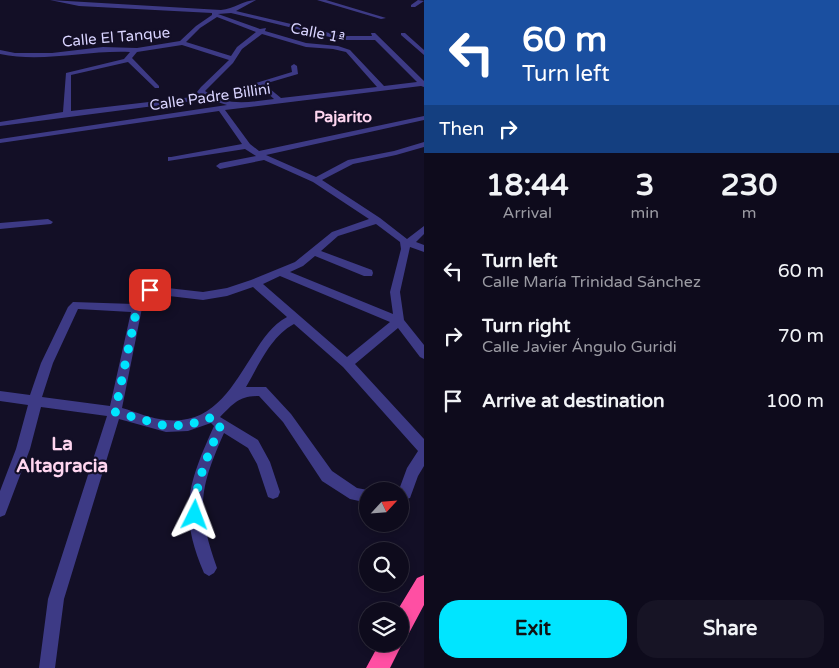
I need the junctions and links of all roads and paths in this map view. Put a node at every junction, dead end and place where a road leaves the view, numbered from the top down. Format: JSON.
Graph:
{"nodes":[{"id":1,"x":53,"y":0,"type":"edge"},
{"id":2,"x":138,"y":0,"type":"edge"},
{"id":3,"x":253,"y":0,"type":"edge"},
{"id":4,"x":320,"y":0,"type":"edge"},
{"id":5,"x":342,"y":0,"type":"edge"},
{"id":6,"x":422,"y":0,"type":"edge"},
{"id":7,"x":335,"y":4,"type":"junction"},
{"id":8,"x":413,"y":6,"type":"dead end"},
{"id":9,"x":134,"y":7,"type":"junction"},
{"id":10,"x":231,"y":11,"type":"junction"},
{"id":11,"x":207,"y":12,"type":"junction"},
{"id":12,"x":216,"y":15,"type":"junction"},
{"id":13,"x":383,"y":18,"type":"dead end"},
{"id":14,"x":268,"y":19,"type":"junction"},
{"id":15,"x":262,"y":31,"type":"junction"},
{"id":16,"x":371,"y":33,"type":"dead end"},
{"id":17,"x":403,"y":34,"type":"dead end"},
{"id":18,"x":377,"y":38,"type":"junction"},
{"id":19,"x":182,"y":43,"type":"junction"},
{"id":20,"x":135,"y":50,"type":"junction"},
{"id":21,"x":0,"y":52,"type":"edge"},
{"id":22,"x":424,"y":53,"type":"edge"},
{"id":23,"x":129,"y":59,"type":"junction"},
{"id":24,"x":233,"y":59,"type":"junction"},
{"id":25,"x":294,"y":66,"type":"dead end"},
{"id":26,"x":423,"y":83,"type":"edge"},
{"id":27,"x":157,"y":87,"type":"dead end"},
{"id":28,"x":382,"y":88,"type":"junction"},
{"id":29,"x":208,"y":97,"type":"junction"},
{"id":30,"x":280,"y":101,"type":"junction"},
{"id":31,"x":236,"y":106,"type":"junction"},
{"id":32,"x":221,"y":109,"type":"junction"},
{"id":33,"x":66,"y":114,"type":"junction"},
{"id":34,"x":424,"y":118,"type":"edge"},
{"id":35,"x":0,"y":124,"type":"edge"},
{"id":36,"x":0,"y":141,"type":"edge"},
{"id":37,"x":424,"y":144,"type":"edge"},
{"id":38,"x":247,"y":146,"type":"junction"},
{"id":39,"x":261,"y":155,"type":"junction"},
{"id":40,"x":171,"y":159,"type":"dead end"},
{"id":41,"x":220,"y":166,"type":"dead end"},
{"id":42,"x":316,"y":180,"type":"junction"},
{"id":43,"x":377,"y":220,"type":"junction"},
{"id":44,"x":48,"y":222,"type":"dead end"},
{"id":45,"x":0,"y":226,"type":"edge"},
{"id":46,"x":424,"y":229,"type":"edge"},
{"id":47,"x":406,"y":242,"type":"junction"},
{"id":48,"x":424,"y":249,"type":"edge"},
{"id":49,"x":313,"y":252,"type":"junction"},
{"id":50,"x":280,"y":272,"type":"junction"},
{"id":51,"x":368,"y":273,"type":"dead end"},
{"id":52,"x":255,"y":283,"type":"junction"},
{"id":53,"x":137,"y":308,"type":"junction"},
{"id":54,"x":296,"y":318,"type":"junction"},
{"id":55,"x":400,"y":321,"type":"junction"},
{"id":56,"x":424,"y":354,"type":"edge"},
{"id":57,"x":347,"y":364,"type":"junction"},
{"id":58,"x":0,"y":396,"type":"edge"},
{"id":59,"x":233,"y":396,"type":"junction"},
{"id":60,"x":35,"y":402,"type":"junction"},
{"id":61,"x":115,"y":412,"type":"junction"},
{"id":62,"x":215,"y":421,"type":"junction"},
{"id":63,"x":424,"y":448,"type":"edge"},
{"id":64,"x":424,"y":454,"type":"edge"},
{"id":65,"x":408,"y":482,"type":"edge"},
{"id":66,"x":273,"y":492,"type":"dead end"},
{"id":67,"x":359,"y":495,"type":"edge"},
{"id":68,"x":0,"y":510,"type":"edge"},
{"id":69,"x":209,"y":568,"type":"dead end"},
{"id":70,"x":424,"y":584,"type":"edge"},
{"id":71,"x":409,"y":611,"type":"edge"},
{"id":72,"x":386,"y":652,"type":"edge"},
{"id":73,"x":47,"y":668,"type":"edge"},
{"id":74,"x":377,"y":668,"type":"edge"}],
"edges":[{"from":1,"to":9,"type":"street"},
{"from":2,"to":9,"type":"street"},
{"from":3,"to":10,"type":"street"},
{"from":4,"to":7,"type":"street"},
{"from":5,"to":7,"type":"street"},
{"from":6,"to":8,"type":"street"},
{"from":7,"to":13,"type":"street"},
{"from":9,"to":11,"type":"street"},
{"from":10,"to":11,"type":"street"},
{"from":10,"to":14,"type":"street"},
{"from":11,"to":12,"type":"street","name":"Calle 1ª"},
{"from":12,"to":15,"type":"street","name":"Calle 1ª"},
{"from":12,"to":19,"type":"street"},
{"from":14,"to":15,"type":"street"},
{"from":14,"to":18,"type":"street"},
{"from":15,"to":24,"type":"street"},
{"from":15,"to":28,"type":"street","name":"Calle 1ª"},
{"from":16,"to":18,"type":"street"},
{"from":17,"to":22,"type":"street"},
{"from":18,"to":26,"type":"street"},
{"from":19,"to":20,"type":"street","name":"Calle El Tanque"},
{"from":19,"to":24,"type":"street","name":"Calle El Tanque"},
{"from":20,"to":21,"type":"street","name":"Calle El Tanque"},
{"from":20,"to":23,"type":"street"},
{"from":23,"to":27,"type":"street"},
{"from":23,"to":33,"type":"street"},
{"from":24,"to":29,"type":"street"},
{"from":25,"to":30,"type":"street"},
{"from":26,"to":28,"type":"street","name":"Calle Padre Billini"},
{"from":28,"to":30,"type":"street","name":"Calle Padre Billini"},
{"from":29,"to":31,"type":"street"},
{"from":29,"to":33,"type":"street"},
{"from":30,"to":31,"type":"street","name":"Calle Padre Billini"},
{"from":31,"to":32,"type":"street","name":"Calle Padre Billini"},
{"from":32,"to":36,"type":"street","name":"Calle Padre Billini"},
{"from":32,"to":38,"type":"street"},
{"from":33,"to":35,"type":"street"},
{"from":34,"to":39,"type":"street"},
{"from":37,"to":42,"type":"street"},
{"from":38,"to":39,"type":"street"},
{"from":38,"to":40,"type":"street"},
{"from":39,"to":41,"type":"street"},
{"from":39,"to":42,"type":"street"},
{"from":42,"to":43,"type":"street"},
{"from":43,"to":47,"type":"street"},
{"from":43,"to":49,"type":"street"},
{"from":44,"to":45,"type":"street"},
{"from":46,"to":47,"type":"street"},
{"from":47,"to":48,"type":"street"},
{"from":47,"to":55,"type":"street"},
{"from":49,"to":50,"type":"street"},
{"from":49,"to":51,"type":"street"},
{"from":50,"to":52,"type":"street"},
{"from":50,"to":55,"type":"street"},
{"from":52,"to":53,"type":"street"},
{"from":52,"to":54,"type":"street"},
{"from":53,"to":60,"type":"street"},
{"from":53,"to":61,"type":"street"},
{"from":54,"to":57,"type":"street"},
{"from":54,"to":59,"type":"street"},
{"from":55,"to":56,"type":"street"},
{"from":55,"to":57,"type":"street"},
{"from":57,"to":63,"type":"street"},
{"from":58,"to":60,"type":"street"},
{"from":59,"to":62,"type":"street"},
{"from":59,"to":67,"type":"street"},
{"from":60,"to":61,"type":"street"},
{"from":60,"to":68,"type":"street"},
{"from":61,"to":62,"type":"street"},
{"from":61,"to":73,"type":"street"},
{"from":62,"to":66,"type":"street"},
{"from":62,"to":69,"type":"street"},
{"from":64,"to":65,"type":"street"},
{"from":70,"to":71,"type":"highway"},
{"from":72,"to":74,"type":"highway"}]}
